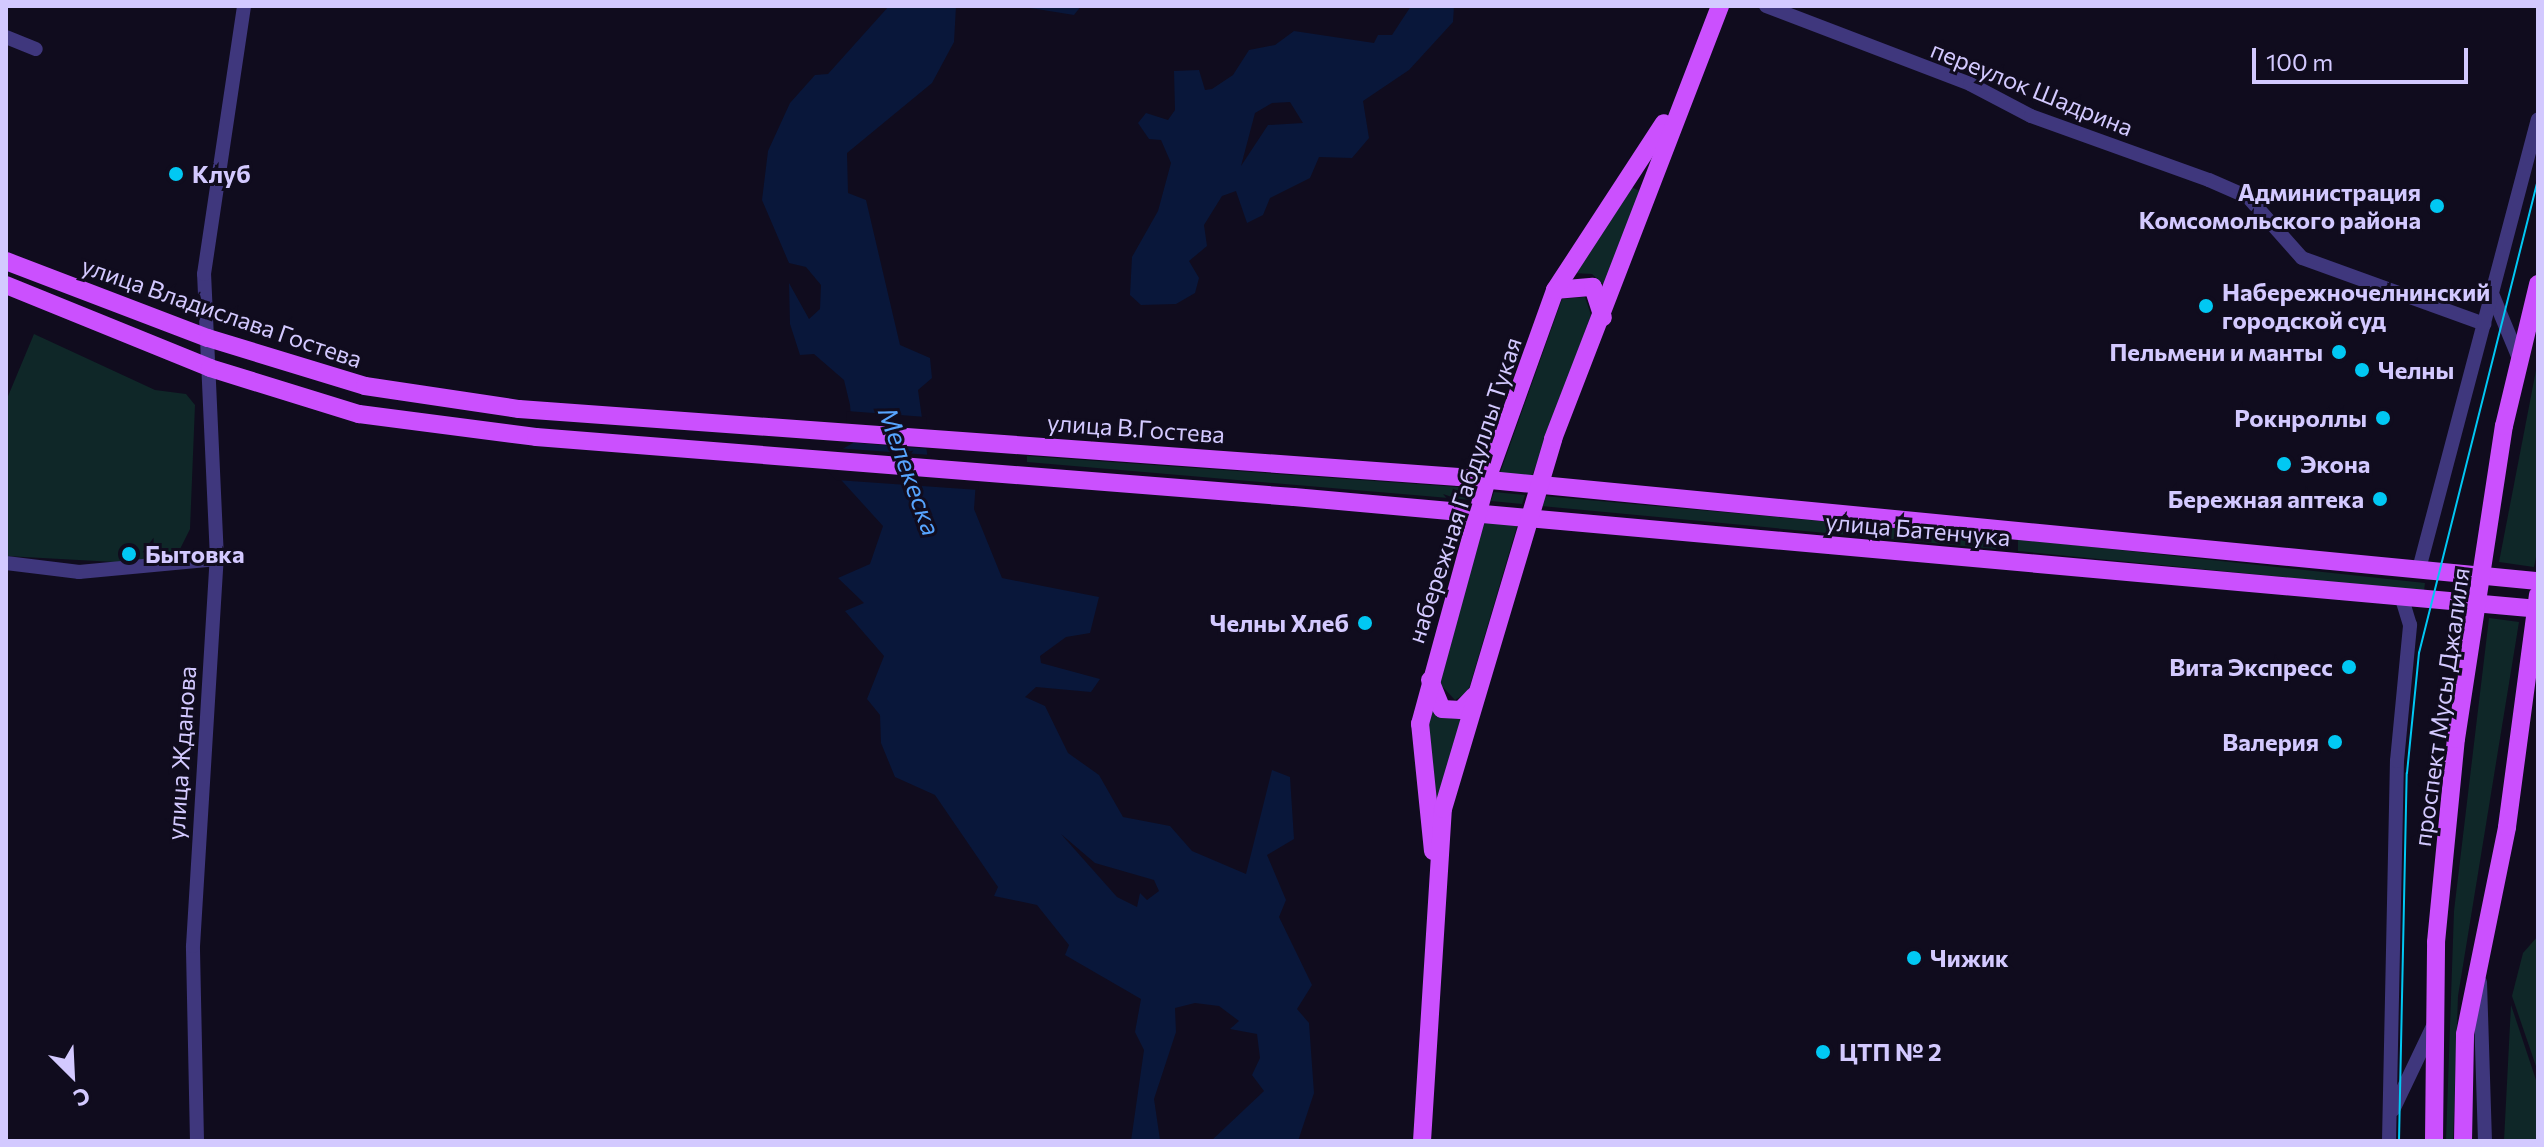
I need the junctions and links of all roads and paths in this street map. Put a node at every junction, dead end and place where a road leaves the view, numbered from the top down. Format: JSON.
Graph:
{"nodes":[{"id":1,"x":244,"y":6,"type":"edge"},
{"id":2,"x":1720,"y":6,"type":"edge"},
{"id":3,"x":1766,"y":6,"type":"edge"},
{"id":4,"x":6,"y":37,"type":"edge"},
{"id":5,"x":36,"y":49,"type":"dead end"},
{"id":6,"x":1679,"y":101,"type":"junction"},
{"id":7,"x":2538,"y":119,"type":"edge"},
{"id":8,"x":6,"y":261,"type":"edge"},
{"id":9,"x":2538,"y":284,"type":"edge"},
{"id":10,"x":6,"y":285,"type":"edge"},
{"id":11,"x":1555,"y":290,"type":"junction"},
{"id":12,"x":2492,"y":295,"type":"junction"},
{"id":13,"x":1603,"y":320,"type":"junction"},
{"id":14,"x":2484,"y":324,"type":"junction"},
{"id":15,"x":208,"y":338,"type":"junction"},
{"id":16,"x":2520,"y":361,"type":"junction"},
{"id":17,"x":210,"y":368,"type":"junction"},
{"id":18,"x":808,"y":427,"type":"joint"},
{"id":19,"x":1459,"y":477,"type":"joint"},
{"id":20,"x":1486,"y":482,"type":"junction"},
{"id":21,"x":1537,"y":486,"type":"junction"},
{"id":22,"x":1294,"y":497,"type":"joint"},
{"id":23,"x":1478,"y":514,"type":"junction"},
{"id":24,"x":1528,"y":518,"type":"junction"},
{"id":25,"x":2022,"y":531,"type":"junction"},
{"id":26,"x":217,"y":559,"type":"junction"},
{"id":27,"x":2015,"y":561,"type":"junction"},
{"id":28,"x":6,"y":563,"type":"edge"},
{"id":29,"x":2419,"y":569,"type":"junction"},
{"id":30,"x":2484,"y":574,"type":"junction"},
{"id":31,"x":2538,"y":581,"type":"edge"},
{"id":32,"x":2402,"y":599,"type":"junction"},
{"id":33,"x":2478,"y":604,"type":"junction"},
{"id":34,"x":2537,"y":604,"type":"edge"},
{"id":35,"x":1429,"y":677,"type":"junction"},
{"id":36,"x":1475,"y":695,"type":"junction"},
{"id":37,"x":1439,"y":882,"type":"junction"},
{"id":38,"x":2476,"y":954,"type":"junction"},
{"id":39,"x":2436,"y":1020,"type":"junction"},
{"id":40,"x":2389,"y":1120,"type":"junction"},
{"id":41,"x":197,"y":1141,"type":"edge"},
{"id":42,"x":1422,"y":1141,"type":"edge"},
{"id":43,"x":2389,"y":1141,"type":"edge"},
{"id":44,"x":2434,"y":1141,"type":"edge"},
{"id":45,"x":2463,"y":1141,"type":"edge"},
{"id":46,"x":2485,"y":1141,"type":"edge"}],
"edges":[{"from":1,"to":15,"type":"street","name":"улица Жданова"},
{"from":2,"to":6,"type":"main road","name":"набережная Габдуллы Тукая"},
{"from":3,"to":14,"type":"street","name":"переулок Шадрина"},
{"from":4,"to":5,"type":"street"},
{"from":6,"to":11,"type":"main road","name":"набережная Габдуллы Тукая"},
{"from":6,"to":13,"type":"main road","name":"набережная Габдуллы Тукая"},
{"from":7,"to":12,"type":"street"},
{"from":8,"to":15,"type":"main road","name":"улица Владислава Гостева"},
{"from":9,"to":16,"type":"main road","name":"проспект Мусы Джалиля"},
{"from":10,"to":17,"type":"main road","name":"улица Владислава Гостева"},
{"from":11,"to":13,"type":"main road"},
{"from":11,"to":20,"type":"main road","name":"набережная Габдуллы Тукая"},
{"from":12,"to":14,"type":"street"},
{"from":12,"to":16,"type":"street"},
{"from":13,"to":21,"type":"main road","name":"набережная Габдуллы Тукая"},
{"from":14,"to":29,"type":"street"},
{"from":15,"to":17,"type":"street","name":"улица Жданова"},
{"from":15,"to":18,"type":"main road","name":"улица Владислава Гостева"},
{"from":16,"to":30,"type":"main road","name":"проспект Мусы Джалиля"},
{"from":17,"to":22,"type":"main road","name":"улица Владислава Гостева"},
{"from":17,"to":26,"type":"street","name":"улица Жданова"},
{"from":18,"to":19,"type":"main road","name":"улица В.Гостева"},
{"from":19,"to":20,"type":"main road","name":"улица Батенчука"},
{"from":20,"to":21,"type":"main road","name":"улица Батенчука"},
{"from":20,"to":23,"type":"main road","name":"набережная Габдуллы Тукая"},
{"from":21,"to":24,"type":"main road","name":"набережная Габдуллы Тукая"},
{"from":21,"to":25,"type":"main road","name":"улица Батенчука"},
{"from":22,"to":23,"type":"main road","name":"улица Батенчука"},
{"from":23,"to":24,"type":"main road","name":"улица Батенчука"},
{"from":23,"to":35,"type":"main road","name":"набережная Габдуллы Тукая"},
{"from":24,"to":27,"type":"main road","name":"улица Батенчука"},
{"from":24,"to":36,"type":"main road","name":"набережная Габдуллы Тукая"},
{"from":25,"to":27,"type":"main road"},
{"from":25,"to":29,"type":"main road","name":"улица Батенчука"},
{"from":26,"to":28,"type":"street"},
{"from":26,"to":41,"type":"street","name":"улица Жданова"},
{"from":27,"to":32,"type":"main road","name":"улица Батенчука"},
{"from":29,"to":30,"type":"main road","name":"улица Батенчука"},
{"from":30,"to":31,"type":"main road","name":"улица Батенчука"},
{"from":30,"to":33,"type":"main road","name":"проспект Мусы Джалиля"},
{"from":32,"to":33,"type":"main road","name":"улица Батенчука"},
{"from":32,"to":40,"type":"street"},
{"from":33,"to":34,"type":"main road","name":"улица Батенчука"},
{"from":33,"to":39,"type":"main road","name":"проспект Мусы Джалиля"},
{"from":34,"to":38,"type":"main road"},
{"from":35,"to":36,"type":"main road"},
{"from":35,"to":37,"type":"main road","name":"набережная Габдуллы Тукая"},
{"from":36,"to":37,"type":"main road","name":"набережная Габдуллы Тукая"},
{"from":37,"to":42,"type":"main road","name":"набережная Габдуллы Тукая"},
{"from":38,"to":45,"type":"main road"},
{"from":38,"to":46,"type":"street"},
{"from":39,"to":40,"type":"street"},
{"from":39,"to":44,"type":"main road","name":"проспект Мусы Джалиля"},
{"from":40,"to":43,"type":"street"}]}
